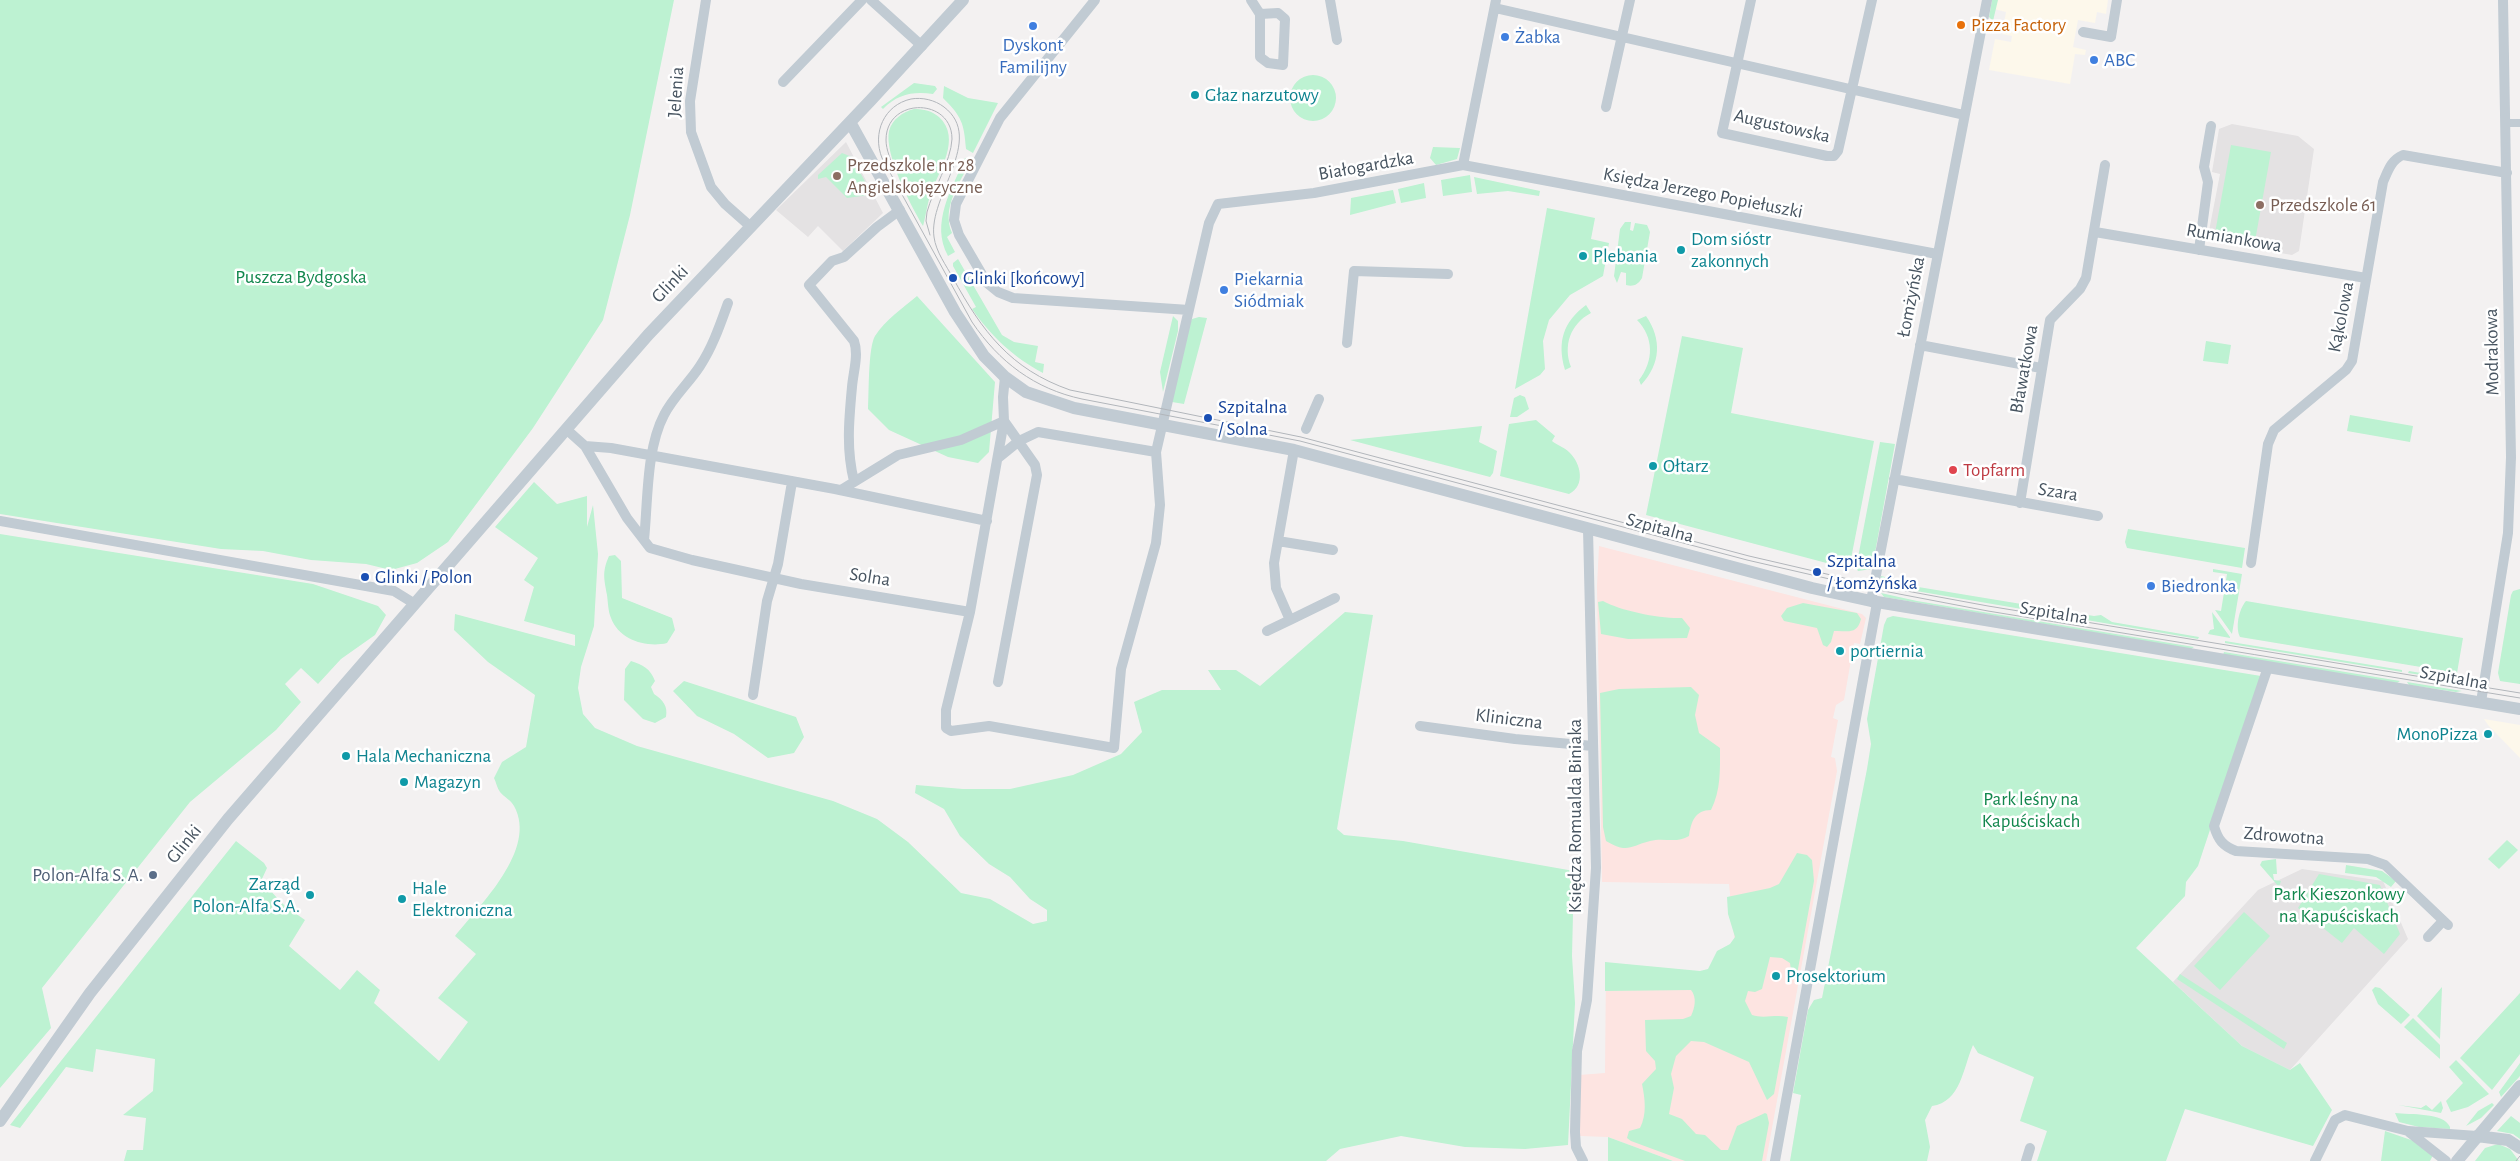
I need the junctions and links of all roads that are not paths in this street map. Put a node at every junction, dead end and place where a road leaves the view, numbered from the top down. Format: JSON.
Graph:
{"nodes":[{"id":1,"x":706,"y":0,"type":"edge"},
{"id":2,"x":862,"y":0,"type":"edge"},
{"id":3,"x":871,"y":0,"type":"edge"},
{"id":4,"x":963,"y":0,"type":"edge"},
{"id":5,"x":1096,"y":0,"type":"edge"},
{"id":6,"x":1251,"y":0,"type":"edge"},
{"id":7,"x":1330,"y":0,"type":"edge"},
{"id":8,"x":1630,"y":0,"type":"edge"},
{"id":9,"x":1750,"y":0,"type":"edge"},
{"id":10,"x":1872,"y":0,"type":"edge"},
{"id":11,"x":1987,"y":0,"type":"edge"},
{"id":12,"x":2117,"y":0,"type":"edge"},
{"id":13,"x":2503,"y":0,"type":"edge"},
{"id":14,"x":1495,"y":4,"type":"edge"},
{"id":15,"x":1260,"y":14,"type":"junction"},
{"id":16,"x":2083,"y":32,"type":"dead end"},
{"id":17,"x":1622,"y":36,"type":"junction"},
{"id":18,"x":1336,"y":40,"type":"dead end"},
{"id":19,"x":922,"y":46,"type":"junction"},
{"id":20,"x":1736,"y":62,"type":"junction"},
{"id":21,"x":783,"y":82,"type":"dead end"},
{"id":22,"x":1852,"y":88,"type":"junction"},
{"id":23,"x":1606,"y":107,"type":"dead end"},
{"id":24,"x":1964,"y":115,"type":"junction"},
{"id":25,"x":850,"y":122,"type":"junction"},
{"id":26,"x":2506,"y":123,"type":"junction"},
{"id":27,"x":2520,"y":123,"type":"edge"},
{"id":28,"x":2211,"y":126,"type":"dead end"},
{"id":29,"x":1463,"y":165,"type":"junction"},
{"id":30,"x":2105,"y":165,"type":"dead end"},
{"id":31,"x":2506,"y":173,"type":"junction"},
{"id":32,"x":900,"y":210,"type":"junction"},
{"id":33,"x":751,"y":227,"type":"junction"},
{"id":34,"x":2095,"y":232,"type":"junction"},
{"id":35,"x":2199,"y":250,"type":"junction"},
{"id":36,"x":1937,"y":254,"type":"junction"},
{"id":37,"x":1448,"y":274,"type":"dead end"},
{"id":38,"x":2366,"y":278,"type":"junction"},
{"id":39,"x":728,"y":303,"type":"dead end"},
{"id":40,"x":1189,"y":310,"type":"junction"},
{"id":41,"x":1347,"y":344,"type":"dead end"},
{"id":42,"x":1920,"y":345,"type":"junction"},
{"id":43,"x":2041,"y":368,"type":"junction"},
{"id":44,"x":1005,"y":377,"type":"junction"},
{"id":45,"x":1318,"y":399,"type":"dead end"},
{"id":46,"x":1004,"y":421,"type":"junction"},
{"id":47,"x":1161,"y":425,"type":"junction"},
{"id":48,"x":566,"y":429,"type":"junction"},
{"id":49,"x":1306,"y":429,"type":"dead end"},
{"id":50,"x":1019,"y":442,"type":"junction"},
{"id":51,"x":585,"y":446,"type":"junction"},
{"id":52,"x":1294,"y":450,"type":"junction"},
{"id":53,"x":1156,"y":452,"type":"junction"},
{"id":54,"x":652,"y":455,"type":"junction"},
{"id":55,"x":998,"y":458,"type":"junction"},
{"id":56,"x":1894,"y":479,"type":"junction"},
{"id":57,"x":854,"y":481,"type":"junction"},
{"id":58,"x":792,"y":482,"type":"junction"},
{"id":59,"x":841,"y":490,"type":"junction"},
{"id":60,"x":2020,"y":503,"type":"junction"},
{"id":61,"x":2098,"y":516,"type":"dead end"},
{"id":62,"x":0,"y":521,"type":"edge"},
{"id":63,"x":987,"y":521,"type":"junction"},
{"id":64,"x":1588,"y":529,"type":"junction"},
{"id":65,"x":644,"y":540,"type":"junction"},
{"id":66,"x":1278,"y":541,"type":"junction"},
{"id":67,"x":1333,"y":550,"type":"dead end"},
{"id":68,"x":2251,"y":563,"type":"dead end"},
{"id":69,"x":773,"y":578,"type":"junction"},
{"id":70,"x":1335,"y":598,"type":"dead end"},
{"id":71,"x":1874,"y":602,"type":"junction"},
{"id":72,"x":415,"y":604,"type":"junction"},
{"id":73,"x":970,"y":612,"type":"junction"},
{"id":74,"x":1290,"y":620,"type":"junction"},
{"id":75,"x":1267,"y":631,"type":"dead end"},
{"id":76,"x":2268,"y":667,"type":"junction"},
{"id":77,"x":998,"y":682,"type":"dead end"},
{"id":78,"x":753,"y":695,"type":"dead end"},
{"id":79,"x":2481,"y":702,"type":"junction"},
{"id":80,"x":2520,"y":709,"type":"edge"},
{"id":81,"x":1420,"y":726,"type":"dead end"},
{"id":82,"x":1593,"y":746,"type":"junction"},
{"id":83,"x":2428,"y":937,"type":"dead end"},
{"id":84,"x":2520,"y":1086,"type":"edge"},
{"id":85,"x":0,"y":1121,"type":"edge"},
{"id":86,"x":2408,"y":1131,"type":"junction"},
{"id":87,"x":2476,"y":1136,"type":"junction"},
{"id":88,"x":2030,"y":1148,"type":"dead end"},
{"id":89,"x":2520,"y":1148,"type":"edge"},
{"id":90,"x":1583,"y":1161,"type":"edge"},
{"id":91,"x":1775,"y":1161,"type":"edge"},
{"id":92,"x":2026,"y":1161,"type":"edge"},
{"id":93,"x":2315,"y":1161,"type":"edge"},
{"id":94,"x":2446,"y":1161,"type":"edge"},
{"id":95,"x":2457,"y":1161,"type":"edge"}],
"edges":[{"from":1,"to":33,"type":"street","name":"Jelenia"},
{"from":2,"to":21,"type":"street"},
{"from":3,"to":19,"type":"street"},
{"from":4,"to":19,"type":"street","name":"Glinki"},
{"from":5,"to":40,"type":"street"},
{"from":6,"to":15,"type":"street"},
{"from":7,"to":18,"type":"street"},
{"from":8,"to":17,"type":"street"},
{"from":9,"to":20,"type":"street"},
{"from":10,"to":22,"type":"street"},
{"from":11,"to":24,"type":"street","name":"Łomżyńska"},
{"from":12,"to":16,"type":"street"},
{"from":13,"to":26,"type":"street","name":"Modrakowa"},
{"from":14,"to":17,"type":"street"},
{"from":14,"to":29,"type":"street"},
{"from":15,"to":15,"type":"street"},
{"from":17,"to":20,"type":"street"},
{"from":17,"to":23,"type":"street"},
{"from":19,"to":25,"type":"street","name":"Glinki"},
{"from":20,"to":22,"type":"street"},
{"from":20,"to":22,"type":"street","name":"Augustowska"},
{"from":22,"to":24,"type":"street"},
{"from":24,"to":36,"type":"street","name":"Łomżyńska"},
{"from":25,"to":32,"type":"street"},
{"from":25,"to":33,"type":"street","name":"Glinki"},
{"from":26,"to":27,"type":"street"},
{"from":26,"to":31,"type":"street","name":"Modrakowa"},
{"from":28,"to":35,"type":"street"},
{"from":29,"to":36,"type":"street","name":"Księdza Jerzego Popiełuszki"},
{"from":29,"to":40,"type":"street","name":"Białogardzka"},
{"from":30,"to":34,"type":"street","name":"Bławatkowa"},
{"from":31,"to":38,"type":"street","name":"Kąkolowa"},
{"from":31,"to":79,"type":"street","name":"Modrakowa"},
{"from":32,"to":44,"type":"street","name":"Szpitalna"},
{"from":32,"to":57,"type":"street"},
{"from":33,"to":48,"type":"street","name":"Glinki"},
{"from":34,"to":35,"type":"street","name":"Rumiankowa"},
{"from":34,"to":43,"type":"street","name":"Bławatkowa"},
{"from":35,"to":38,"type":"street","name":"Rumiankowa"},
{"from":36,"to":42,"type":"street","name":"Łomżyńska"},
{"from":37,"to":41,"type":"street"},
{"from":38,"to":68,"type":"street","name":"Kąkolowa"},
{"from":39,"to":54,"type":"street"},
{"from":40,"to":47,"type":"street","name":"Białogardzka"},
{"from":42,"to":43,"type":"street"},
{"from":42,"to":56,"type":"street","name":"Łomżyńska"},
{"from":43,"to":60,"type":"street","name":"Bławatkowa"},
{"from":44,"to":46,"type":"street"},
{"from":44,"to":47,"type":"street","name":"Szpitalna"},
{"from":45,"to":49,"type":"street"},
{"from":46,"to":50,"type":"street"},
{"from":46,"to":55,"type":"street"},
{"from":46,"to":57,"type":"street"},
{"from":47,"to":52,"type":"street","name":"Szpitalna"},
{"from":47,"to":53,"type":"street","name":"Białogardzka"},
{"from":48,"to":51,"type":"street","name":"Solna"},
{"from":48,"to":72,"type":"street","name":"Glinki"},
{"from":50,"to":53,"type":"street"},
{"from":50,"to":55,"type":"street"},
{"from":50,"to":77,"type":"street"},
{"from":51,"to":54,"type":"street"},
{"from":51,"to":65,"type":"street","name":"Solna"},
{"from":52,"to":64,"type":"street","name":"Szpitalna"},
{"from":52,"to":66,"type":"street"},
{"from":53,"to":73,"type":"street","name":"Białogardzka"},
{"from":54,"to":58,"type":"street"},
{"from":54,"to":65,"type":"street"},
{"from":55,"to":63,"type":"street"},
{"from":56,"to":60,"type":"street","name":"Szara"},
{"from":56,"to":71,"type":"street","name":"Łomżyńska"},
{"from":57,"to":59,"type":"street"},
{"from":58,"to":59,"type":"street"},
{"from":58,"to":69,"type":"street"},
{"from":59,"to":63,"type":"street"},
{"from":60,"to":61,"type":"street","name":"Szara"},
{"from":62,"to":72,"type":"street"},
{"from":63,"to":73,"type":"street"},
{"from":64,"to":71,"type":"street","name":"Szpitalna"},
{"from":64,"to":82,"type":"street","name":"Księdza Romualda Biniaka"},
{"from":65,"to":69,"type":"street","name":"Solna"},
{"from":66,"to":67,"type":"street"},
{"from":66,"to":74,"type":"street"},
{"from":69,"to":73,"type":"street","name":"Solna"},
{"from":69,"to":78,"type":"street"},
{"from":70,"to":74,"type":"street"},
{"from":71,"to":76,"type":"street","name":"Szpitalna"},
{"from":71,"to":91,"type":"street","name":"Łomżyńska"},
{"from":72,"to":85,"type":"street","name":"Glinki"},
{"from":74,"to":75,"type":"street"},
{"from":76,"to":79,"type":"street","name":"Szpitalna"},
{"from":76,"to":83,"type":"street","name":"Zdrowotna"},
{"from":79,"to":80,"type":"street","name":"Szpitalna"},
{"from":81,"to":82,"type":"street","name":"Kliniczna"},
{"from":82,"to":90,"type":"street","name":"Księdza Romualda Biniaka"},
{"from":84,"to":87,"type":"street"},
{"from":86,"to":87,"type":"street"},
{"from":86,"to":93,"type":"street"},
{"from":86,"to":94,"type":"street"},
{"from":87,"to":89,"type":"street"},
{"from":87,"to":95,"type":"street"},
{"from":88,"to":92,"type":"street"}]}
